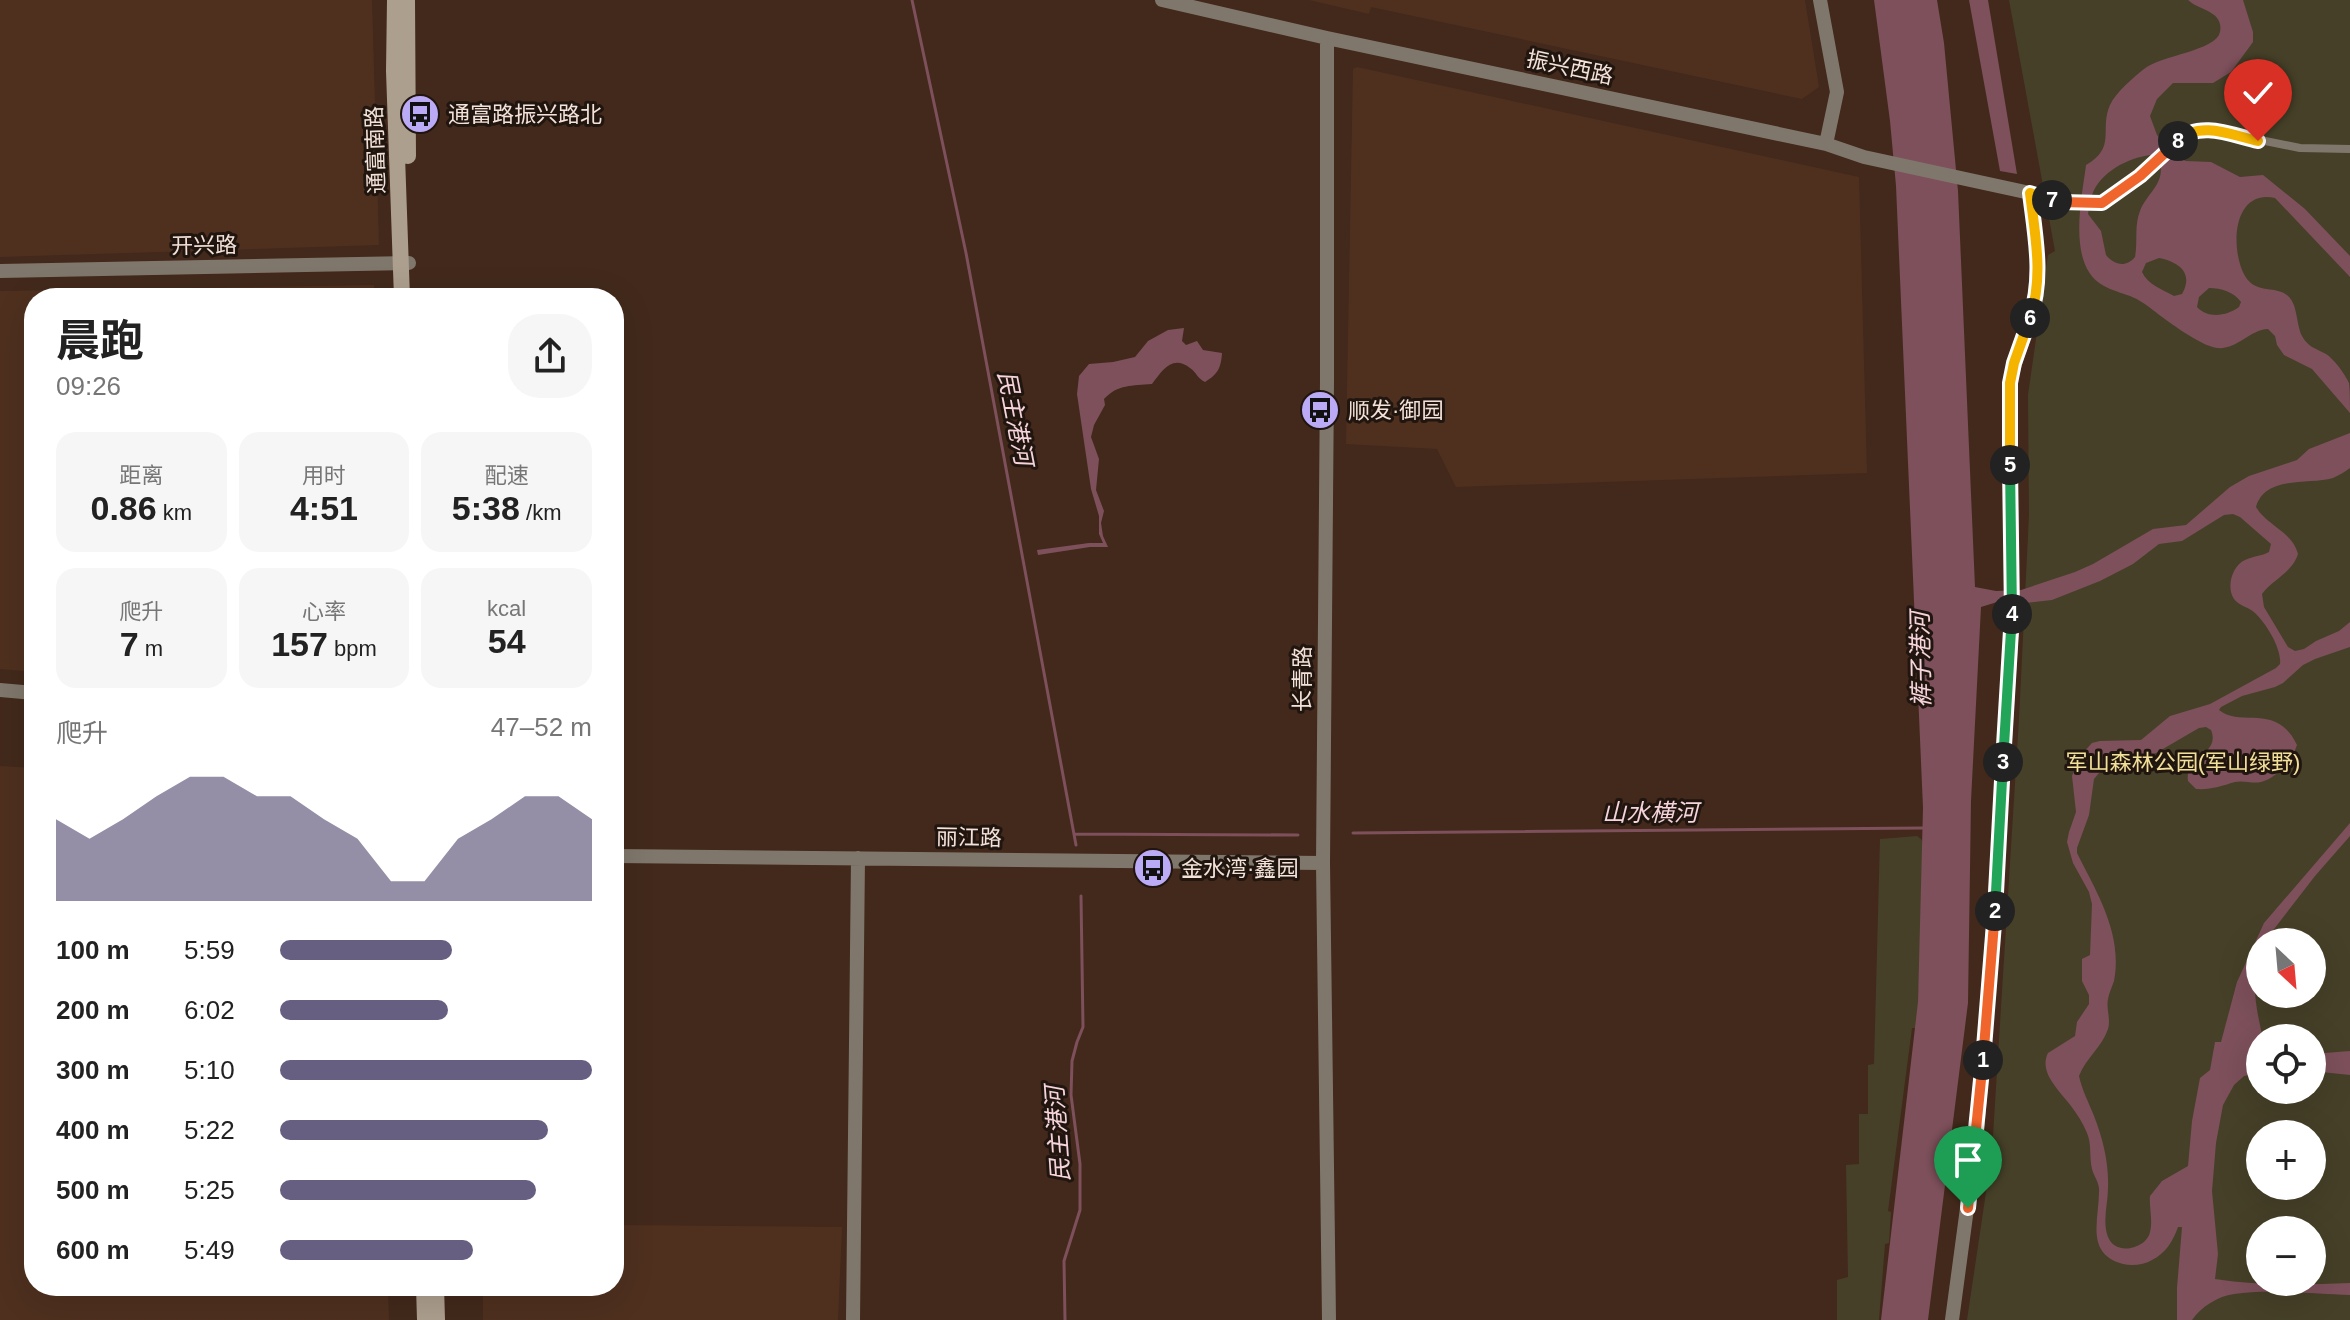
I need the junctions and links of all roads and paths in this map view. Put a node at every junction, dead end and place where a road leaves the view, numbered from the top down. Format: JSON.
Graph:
{"nodes":[{"id":1,"x":395,"y":0,"type":"edge"},
{"id":2,"x":407,"y":0,"type":"edge"},
{"id":3,"x":1162,"y":0,"type":"edge"},
{"id":4,"x":1820,"y":0,"type":"edge"},
{"id":5,"x":1327,"y":38,"type":"junction"},
{"id":6,"x":1826,"y":144,"type":"junction"},
{"id":7,"x":2350,"y":149,"type":"edge"},
{"id":8,"x":2030,"y":193,"type":"junction"},
{"id":9,"x":405,"y":263,"type":"junction"},
{"id":10,"x":0,"y":271,"type":"edge"},
{"id":11,"x":403,"y":288,"type":"edge"},
{"id":12,"x":409,"y":288,"type":"edge"},
{"id":13,"x":0,"y":690,"type":"edge"},
{"id":14,"x":24,"y":692,"type":"edge"},
{"id":15,"x":624,"y":856,"type":"edge"},
{"id":16,"x":858,"y":858,"type":"junction"},
{"id":17,"x":1323,"y":863,"type":"junction"},
{"id":18,"x":424,"y":1296,"type":"edge"},
{"id":19,"x":436,"y":1296,"type":"edge"},
{"id":20,"x":425,"y":1320,"type":"edge"},
{"id":21,"x":437,"y":1320,"type":"edge"},
{"id":22,"x":853,"y":1320,"type":"edge"},
{"id":23,"x":1329,"y":1320,"type":"edge"},
{"id":24,"x":1952,"y":1320,"type":"edge"}],
"edges":[{"from":1,"to":9,"type":"main road","name":"通富南路"},
{"from":2,"to":9,"type":"main road","name":"通富南路"},
{"from":3,"to":5,"type":"street","name":"振兴西路"},
{"from":4,"to":6,"type":"street"},
{"from":5,"to":6,"type":"street","name":"振兴西路"},
{"from":5,"to":17,"type":"street","name":"长青路"},
{"from":6,"to":8,"type":"street","name":"振兴西路"},
{"from":7,"to":8,"type":"street"},
{"from":8,"to":24,"type":"street"},
{"from":9,"to":10,"type":"street","name":"开兴路"},
{"from":9,"to":11,"type":"main road","name":"通富南路"},
{"from":9,"to":12,"type":"main road","name":"通富南路"},
{"from":13,"to":14,"type":"street"},
{"from":15,"to":16,"type":"street","name":"丽江路"},
{"from":16,"to":17,"type":"street","name":"丽江路"},
{"from":16,"to":22,"type":"street"},
{"from":17,"to":23,"type":"street","name":"长青路"},
{"from":18,"to":20,"type":"main road"},
{"from":19,"to":21,"type":"main road"}]}
